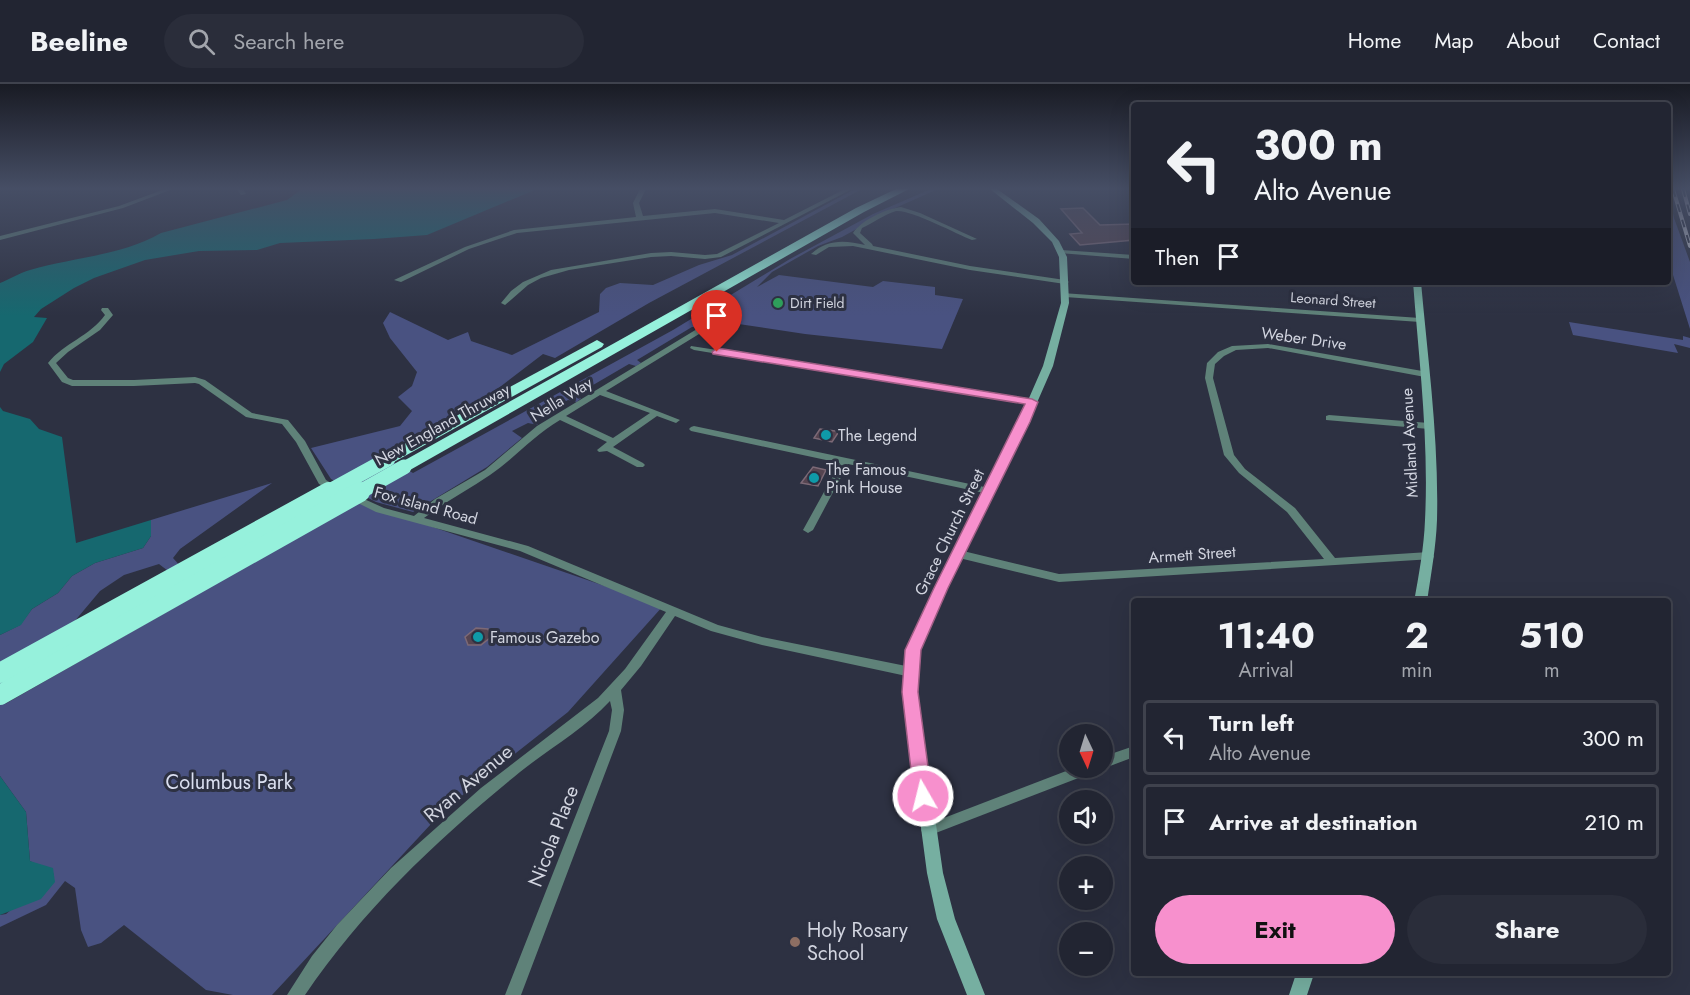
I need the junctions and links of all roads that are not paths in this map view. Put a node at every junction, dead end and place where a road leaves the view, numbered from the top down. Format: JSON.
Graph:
{"nodes":[{"id":1,"x":857,"y":231,"type":"edge"},
{"id":2,"x":25,"y":232,"type":"edge"},
{"id":3,"x":512,"y":232,"type":"edge"},
{"id":4,"x":768,"y":232,"type":"edge"},
{"id":5,"x":816,"y":232,"type":"edge"},
{"id":6,"x":816,"y":232,"type":"edge"},
{"id":7,"x":856,"y":232,"type":"edge"},
{"id":8,"x":957,"y":232,"type":"edge"},
{"id":9,"x":1047,"y":232,"type":"edge"},
{"id":10,"x":0,"y":238,"type":"edge"},
{"id":11,"x":974,"y":239,"type":"dead end"},
{"id":12,"x":827,"y":245,"type":"junction"},
{"id":13,"x":872,"y":247,"type":"junction"},
{"id":14,"x":1061,"y":252,"type":"junction"},
{"id":15,"x":814,"y":254,"type":"dead end"},
{"id":16,"x":1131,"y":257,"type":"edge"},
{"id":17,"x":398,"y":280,"type":"dead end"},
{"id":18,"x":1417,"y":285,"type":"edge"},
{"id":19,"x":1065,"y":288,"type":"junction"},
{"id":20,"x":505,"y":303,"type":"dead end"},
{"id":21,"x":105,"y":309,"type":"dead end"},
{"id":22,"x":1420,"y":320,"type":"junction"},
{"id":23,"x":700,"y":332,"type":"dead end"},
{"id":24,"x":694,"y":348,"type":"dead end"},
{"id":25,"x":1425,"y":374,"type":"junction"},
{"id":26,"x":600,"y":392,"type":"junction"},
{"id":27,"x":1032,"y":402,"type":"junction"},
{"id":28,"x":656,"y":413,"type":"junction"},
{"id":29,"x":559,"y":416,"type":"junction"},
{"id":30,"x":1329,"y":418,"type":"dead end"},
{"id":31,"x":676,"y":420,"type":"dead end"},
{"id":32,"x":1429,"y":426,"type":"junction"},
{"id":33,"x":694,"y":429,"type":"dead end"},
{"id":34,"x":607,"y":446,"type":"junction"},
{"id":35,"x":846,"y":460,"type":"junction"},
{"id":36,"x":396,"y":463,"type":"junction"},
{"id":37,"x":640,"y":465,"type":"dead end"},
{"id":38,"x":990,"y":491,"type":"junction"},
{"id":39,"x":416,"y":519,"type":"junction"},
{"id":40,"x":808,"y":530,"type":"dead end"},
{"id":41,"x":959,"y":554,"type":"junction"},
{"id":42,"x":1429,"y":556,"type":"junction"},
{"id":43,"x":1332,"y":561,"type":"junction"},
{"id":44,"x":1421,"y":598,"type":"edge"},
{"id":45,"x":673,"y":610,"type":"junction"},
{"id":46,"x":911,"y":672,"type":"junction"},
{"id":47,"x":0,"y":673,"type":"edge"},
{"id":48,"x":615,"y":690,"type":"junction"},
{"id":49,"x":0,"y":695,"type":"edge"},
{"id":50,"x":1131,"y":752,"type":"edge"},
{"id":51,"x":1113,"y":759,"type":"edge"},
{"id":52,"x":1063,"y":778,"type":"edge"},
{"id":53,"x":928,"y":830,"type":"junction"},
{"id":54,"x":1304,"y":976,"type":"edge"},
{"id":55,"x":295,"y":995,"type":"edge"},
{"id":56,"x":513,"y":995,"type":"edge"},
{"id":57,"x":976,"y":995,"type":"edge"},
{"id":58,"x":1298,"y":995,"type":"edge"}],
"edges":[{"from":1,"to":13,"type":"street"},
{"from":2,"to":10,"type":"street"},
{"from":3,"to":17,"type":"street"},
{"from":4,"to":20,"type":"street"},
{"from":5,"to":36,"type":"highway","name":"New England Thruway"},
{"from":6,"to":36,"type":"highway","name":"New England Thruway"},
{"from":7,"to":12,"type":"street"},
{"from":8,"to":11,"type":"street"},
{"from":9,"to":14,"type":"street","name":"Grace Church Street"},
{"from":12,"to":13,"type":"street","name":"Leonard Street"},
{"from":12,"to":15,"type":"street"},
{"from":13,"to":19,"type":"street","name":"Leonard Street"},
{"from":14,"to":16,"type":"street"},
{"from":14,"to":19,"type":"street","name":"Grace Church Street"},
{"from":18,"to":22,"type":"street","name":"Midland Avenue"},
{"from":19,"to":22,"type":"street","name":"Leonard Street"},
{"from":19,"to":27,"type":"street","name":"Grace Church Street"},
{"from":21,"to":39,"type":"street","name":"Fox Island Road"},
{"from":22,"to":25,"type":"street","name":"Midland Avenue"},
{"from":23,"to":26,"type":"street","name":"Nella Way"},
{"from":24,"to":27,"type":"street"},
{"from":25,"to":32,"type":"street","name":"Midland Avenue"},
{"from":25,"to":43,"type":"street","name":"Weber Drive"},
{"from":26,"to":28,"type":"street"},
{"from":26,"to":29,"type":"street","name":"Nella Way"},
{"from":27,"to":38,"type":"street","name":"Grace Church Street"},
{"from":28,"to":31,"type":"street"},
{"from":28,"to":34,"type":"street"},
{"from":29,"to":34,"type":"street"},
{"from":29,"to":39,"type":"street","name":"Nella Way"},
{"from":30,"to":32,"type":"street"},
{"from":32,"to":42,"type":"street","name":"Midland Avenue"},
{"from":33,"to":35,"type":"street"},
{"from":34,"to":37,"type":"street"},
{"from":35,"to":38,"type":"street"},
{"from":35,"to":40,"type":"street"},
{"from":36,"to":47,"type":"highway","name":"New England Thruway","bridge":true},
{"from":36,"to":49,"type":"highway","name":"New England Thruway","bridge":true},
{"from":38,"to":41,"type":"street","name":"Grace Church Street"},
{"from":39,"to":45,"type":"street","name":"Fox Island Road"},
{"from":41,"to":43,"type":"street","name":"Armett Street"},
{"from":41,"to":46,"type":"street","name":"Grace Church Street"},
{"from":42,"to":43,"type":"street","name":"Armett Street"},
{"from":42,"to":44,"type":"street","name":"Midland Avenue"},
{"from":45,"to":46,"type":"street","name":"Fox Island Road"},
{"from":45,"to":48,"type":"street","name":"Ryan Avenue"},
{"from":46,"to":53,"type":"street","name":"Grace Church Street"},
{"from":48,"to":55,"type":"street","name":"Ryan Avenue"},
{"from":48,"to":56,"type":"street","name":"Nicola Place"},
{"from":50,"to":51,"type":"street"},
{"from":52,"to":53,"type":"street"},
{"from":53,"to":57,"type":"street","name":"Grace Church Street"},
{"from":54,"to":58,"type":"street"}]}
